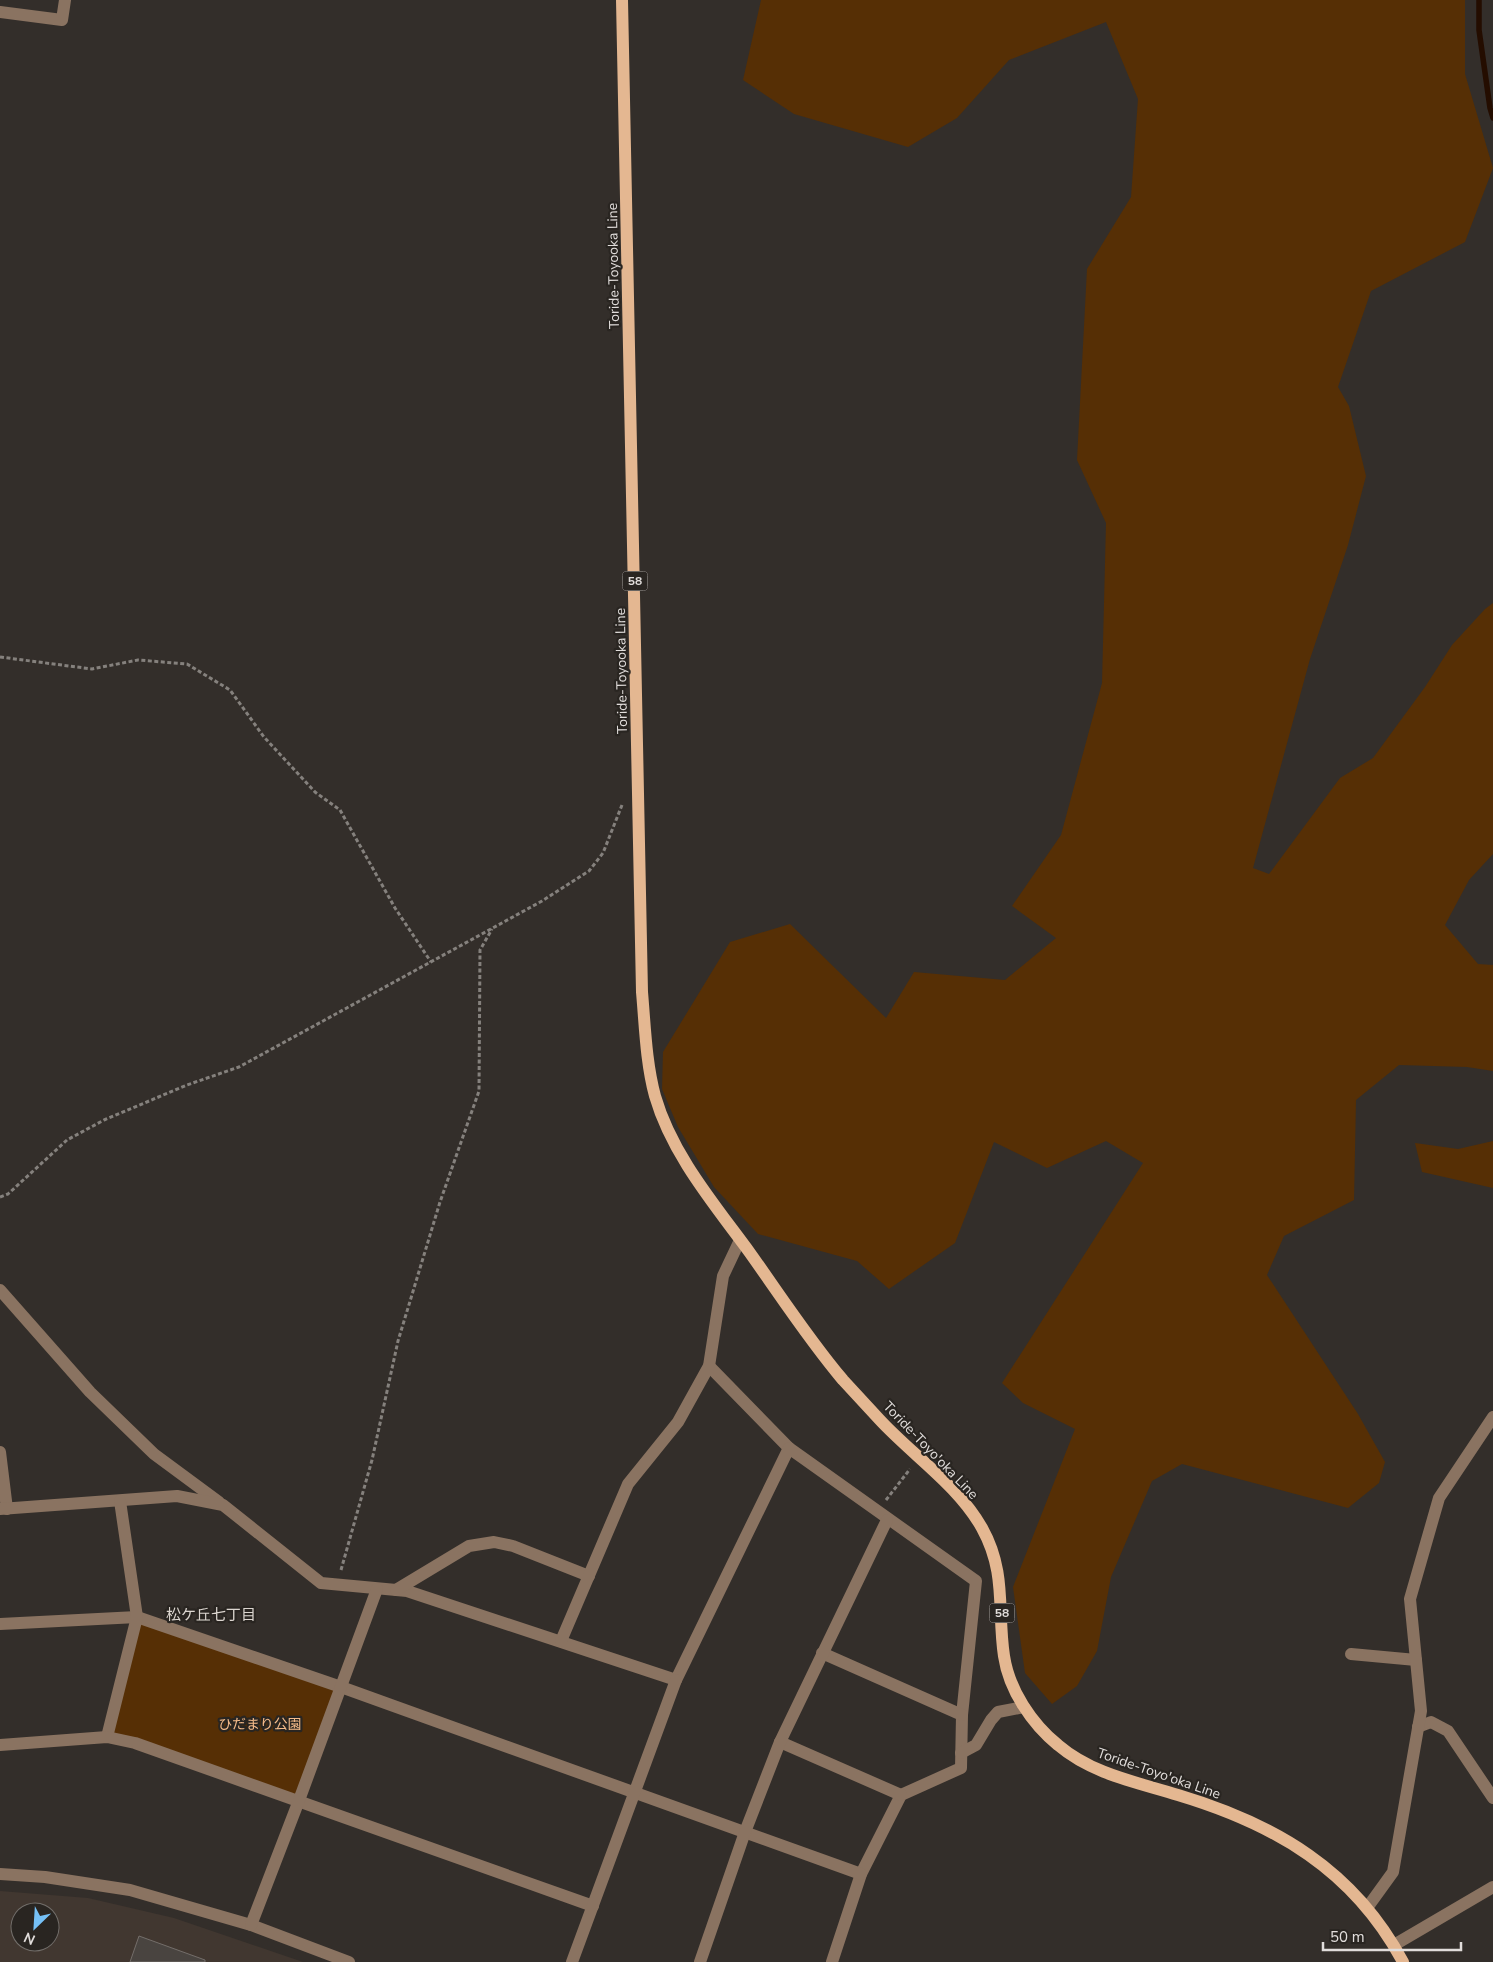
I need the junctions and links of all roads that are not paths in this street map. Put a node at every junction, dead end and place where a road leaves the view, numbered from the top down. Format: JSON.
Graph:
{"nodes":[{"id":1,"x":65,"y":0,"type":"edge"},
{"id":2,"x":622,"y":0,"type":"edge"},
{"id":3,"x":0,"y":12,"type":"edge"},
{"id":4,"x":740,"y":1240,"type":"junction"},
{"id":5,"x":0,"y":1290,"type":"edge"},
{"id":6,"x":709,"y":1366,"type":"junction"},
{"id":7,"x":1493,"y":1417,"type":"edge"},
{"id":8,"x":789,"y":1448,"type":"junction"},
{"id":9,"x":0,"y":1452,"type":"edge"},
{"id":10,"x":120,"y":1500,"type":"junction"},
{"id":11,"x":223,"y":1505,"type":"junction"},
{"id":12,"x":4,"y":1509,"type":"edge"},
{"id":13,"x":882,"y":1516,"type":"junction"},
{"id":14,"x":588,"y":1576,"type":"junction"},
{"id":15,"x":377,"y":1589,"type":"junction"},
{"id":16,"x":396,"y":1590,"type":"junction"},
{"id":17,"x":137,"y":1617,"type":"junction"},
{"id":18,"x":0,"y":1624,"type":"edge"},
{"id":19,"x":561,"y":1641,"type":"junction"},
{"id":20,"x":822,"y":1653,"type":"junction"},
{"id":21,"x":1351,"y":1654,"type":"dead end"},
{"id":22,"x":1416,"y":1660,"type":"junction"},
{"id":23,"x":676,"y":1680,"type":"junction"},
{"id":24,"x":341,"y":1686,"type":"junction"},
{"id":25,"x":1024,"y":1707,"type":"junction"},
{"id":26,"x":962,"y":1715,"type":"junction"},
{"id":27,"x":1418,"y":1727,"type":"junction"},
{"id":28,"x":107,"y":1737,"type":"junction"},
{"id":29,"x":780,"y":1742,"type":"junction"},
{"id":30,"x":0,"y":1744,"type":"edge"},
{"id":31,"x":961,"y":1753,"type":"junction"},
{"id":32,"x":635,"y":1791,"type":"junction"},
{"id":33,"x":901,"y":1795,"type":"junction"},
{"id":34,"x":1493,"y":1798,"type":"edge"},
{"id":35,"x":298,"y":1802,"type":"junction"},
{"id":36,"x":744,"y":1832,"type":"junction"},
{"id":37,"x":0,"y":1874,"type":"edge"},
{"id":38,"x":861,"y":1874,"type":"junction"},
{"id":39,"x":1493,"y":1887,"type":"edge"},
{"id":40,"x":593,"y":1906,"type":"junction"},
{"id":41,"x":1367,"y":1908,"type":"junction"},
{"id":42,"x":251,"y":1925,"type":"junction"},
{"id":43,"x":1394,"y":1946,"type":"junction"},
{"id":44,"x":349,"y":1962,"type":"edge"},
{"id":45,"x":572,"y":1962,"type":"edge"},
{"id":46,"x":700,"y":1962,"type":"edge"},
{"id":47,"x":832,"y":1962,"type":"edge"},
{"id":48,"x":1403,"y":1962,"type":"edge"}],
"edges":[{"from":1,"to":3,"type":"street"},
{"from":2,"to":4,"type":"main road","name":"Toride-Toyo'oka Line","number":"58"},
{"from":4,"to":6,"type":"street"},
{"from":4,"to":25,"type":"main road","name":"Toride-Toyo'oka Line","number":"58"},
{"from":5,"to":11,"type":"street"},
{"from":6,"to":8,"type":"street"},
{"from":6,"to":14,"type":"street"},
{"from":7,"to":22,"type":"street"},
{"from":8,"to":13,"type":"street"},
{"from":8,"to":23,"type":"street"},
{"from":9,"to":12,"type":"street"},
{"from":10,"to":11,"type":"street"},
{"from":10,"to":12,"type":"street"},
{"from":10,"to":17,"type":"street"},
{"from":11,"to":15,"type":"street"},
{"from":13,"to":20,"type":"street"},
{"from":13,"to":26,"type":"street"},
{"from":14,"to":16,"type":"street"},
{"from":14,"to":19,"type":"street"},
{"from":15,"to":16,"type":"street"},
{"from":15,"to":24,"type":"street"},
{"from":16,"to":19,"type":"street"},
{"from":17,"to":18,"type":"street"},
{"from":17,"to":24,"type":"street"},
{"from":17,"to":28,"type":"street"},
{"from":19,"to":23,"type":"street"},
{"from":20,"to":26,"type":"street"},
{"from":20,"to":29,"type":"street"},
{"from":21,"to":22,"type":"street"},
{"from":22,"to":27,"type":"street"},
{"from":23,"to":32,"type":"street"},
{"from":24,"to":32,"type":"street"},
{"from":24,"to":35,"type":"street"},
{"from":25,"to":31,"type":"street"},
{"from":25,"to":41,"type":"main road","name":"Toride-Toyo'oka Line","number":"58"},
{"from":26,"to":31,"type":"street"},
{"from":27,"to":34,"type":"street"},
{"from":27,"to":41,"type":"street"},
{"from":28,"to":30,"type":"street"},
{"from":28,"to":35,"type":"street"},
{"from":29,"to":33,"type":"street"},
{"from":29,"to":36,"type":"street"},
{"from":31,"to":33,"type":"street"},
{"from":32,"to":36,"type":"street"},
{"from":32,"to":40,"type":"street"},
{"from":33,"to":38,"type":"street"},
{"from":35,"to":40,"type":"street"},
{"from":35,"to":42,"type":"street"},
{"from":36,"to":38,"type":"street"},
{"from":36,"to":46,"type":"street"},
{"from":37,"to":42,"type":"street"},
{"from":38,"to":47,"type":"street"},
{"from":39,"to":43,"type":"street"},
{"from":40,"to":45,"type":"street"},
{"from":41,"to":43,"type":"main road","name":"Toride-Toyo'oka Line","number":"58"},
{"from":42,"to":44,"type":"street"},
{"from":43,"to":48,"type":"main road","name":"Toride-Toyo'oka Line","number":"58"}]}
